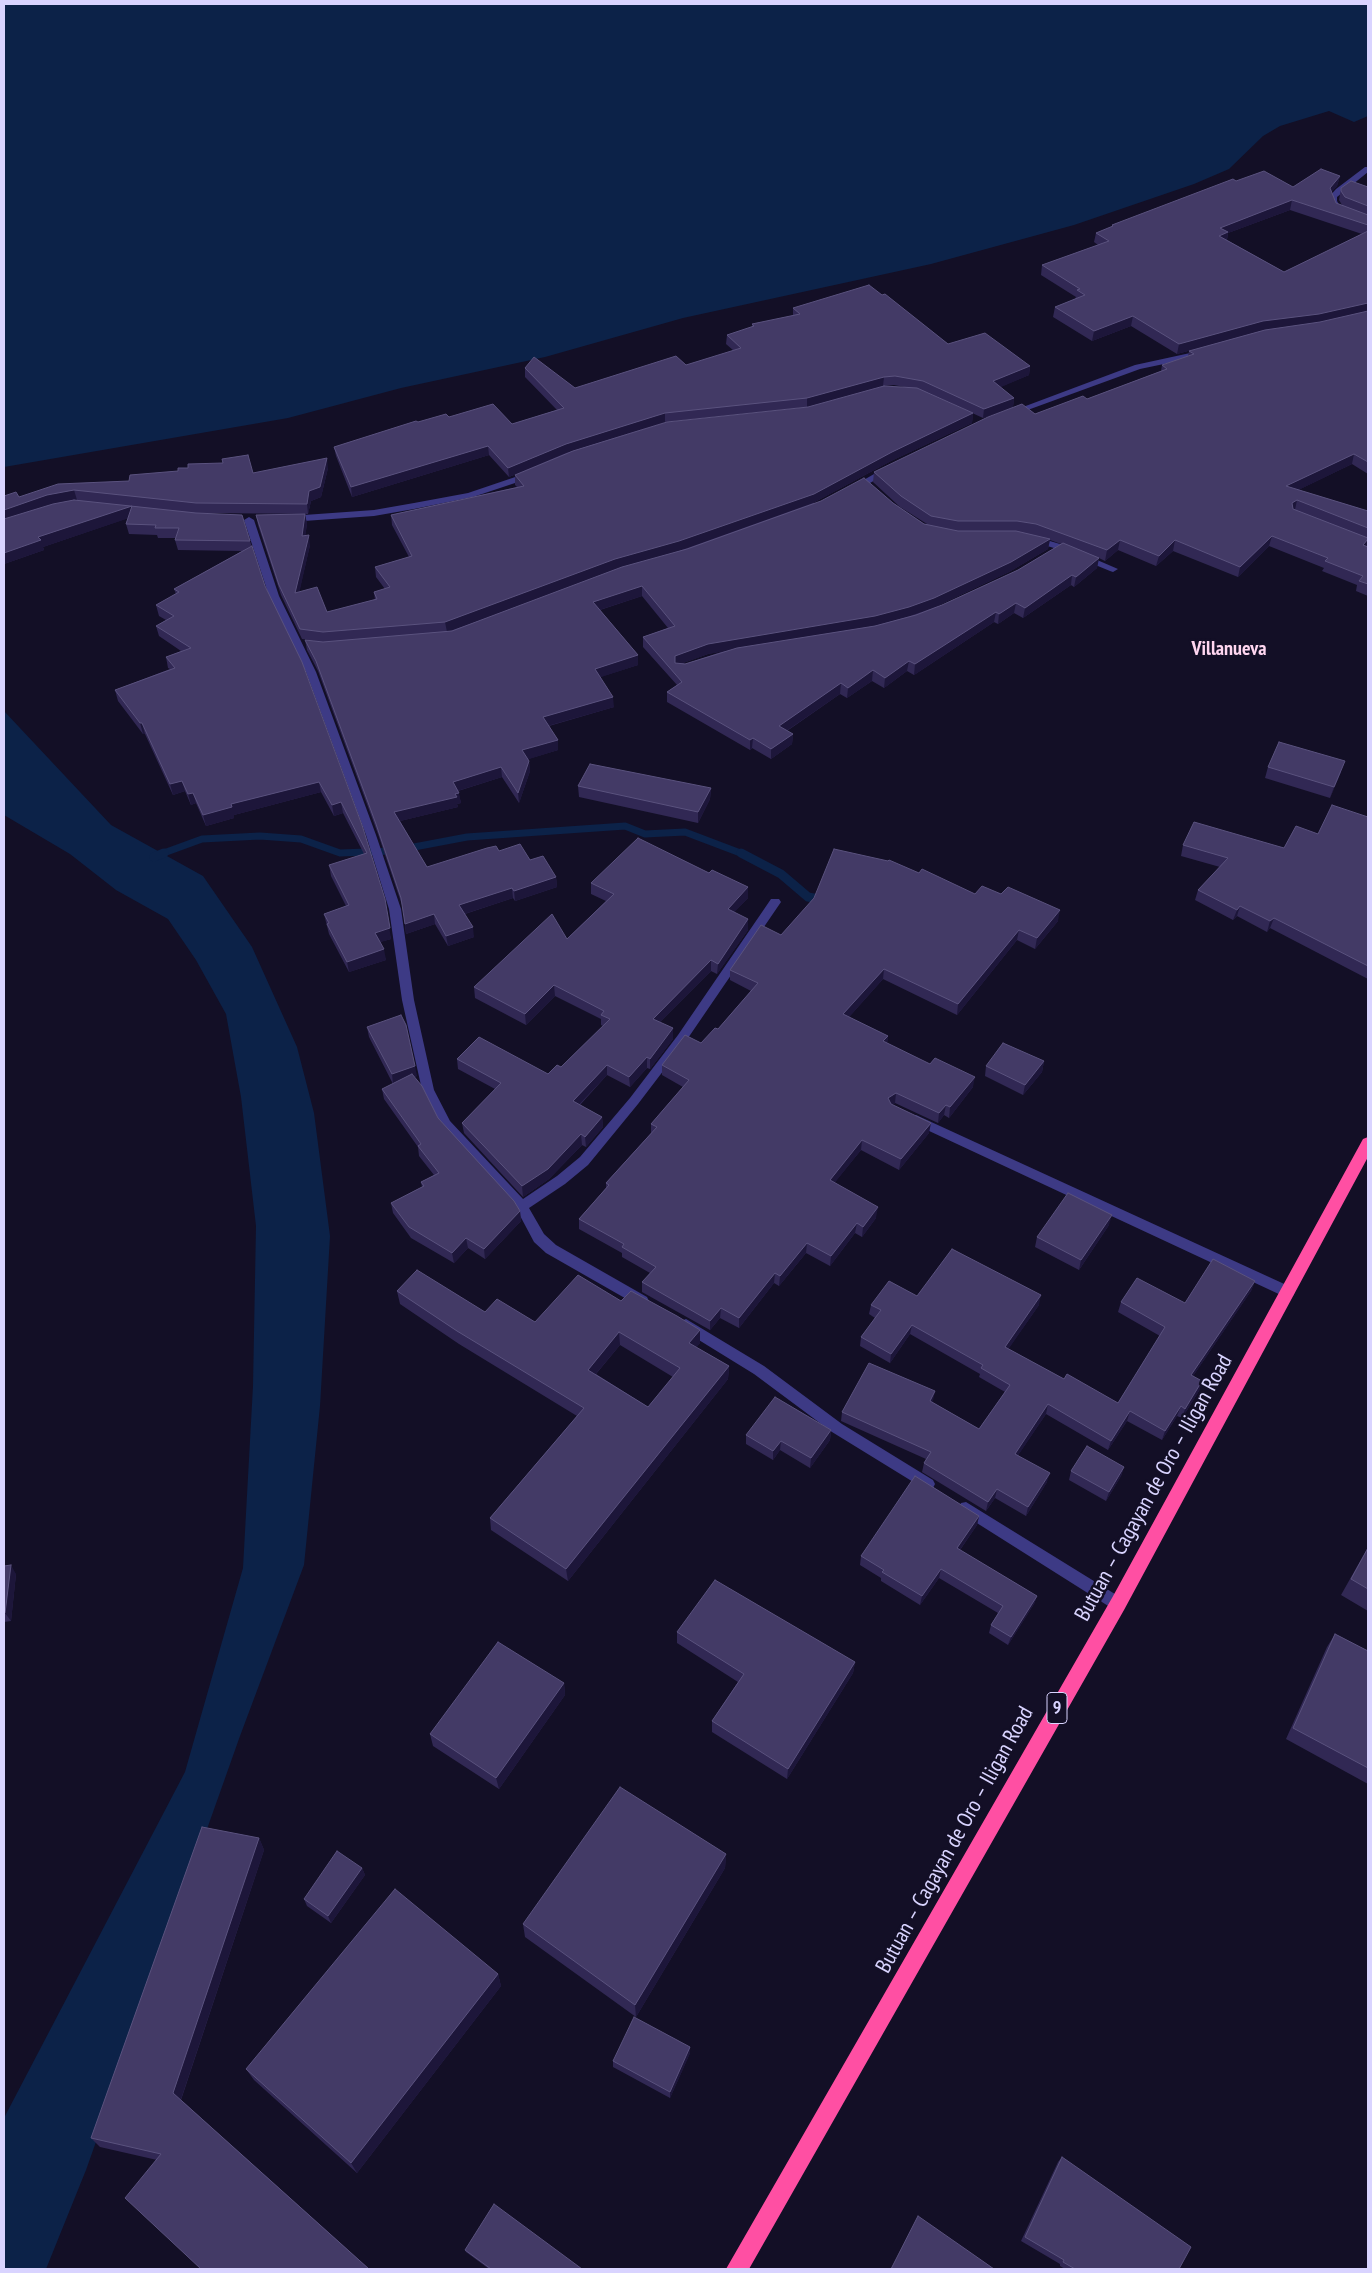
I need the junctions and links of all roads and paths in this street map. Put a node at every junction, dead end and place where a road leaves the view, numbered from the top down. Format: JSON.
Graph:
{"nodes":[{"id":1,"x":1368,"y":169,"type":"edge"},
{"id":2,"x":1368,"y":221,"type":"edge"},
{"id":3,"x":1211,"y":351,"type":"edge"},
{"id":4,"x":999,"y":418,"type":"edge"},
{"id":5,"x":894,"y":465,"type":"edge"},
{"id":6,"x":538,"y":471,"type":"edge"},
{"id":7,"x":846,"y":493,"type":"edge"},
{"id":8,"x":250,"y":520,"type":"dead end"},
{"id":9,"x":278,"y":520,"type":"edge"},
{"id":10,"x":1024,"y":537,"type":"edge"},
{"id":11,"x":1112,"y":569,"type":"dead end"},
{"id":12,"x":775,"y":902,"type":"dead end"},
{"id":13,"x":903,"y":1114,"type":"edge"},
{"id":14,"x":1368,"y":1143,"type":"edge"},
{"id":15,"x":522,"y":1206,"type":"junction"},
{"id":16,"x":1288,"y":1292,"type":"junction"},
{"id":17,"x":650,"y":1305,"type":"edge"},
{"id":18,"x":675,"y":1318,"type":"edge"},
{"id":19,"x":938,"y":1490,"type":"edge"},
{"id":20,"x":954,"y":1501,"type":"edge"},
{"id":21,"x":1118,"y":1604,"type":"junction"},
{"id":22,"x":737,"y":2269,"type":"edge"}],
"edges":[{"from":1,"to":2,"type":"street"},
{"from":3,"to":4,"type":"street"},
{"from":5,"to":7,"type":"street"},
{"from":6,"to":9,"type":"street"},
{"from":8,"to":15,"type":"street"},
{"from":10,"to":11,"type":"street"},
{"from":12,"to":15,"type":"street"},
{"from":13,"to":16,"type":"street"},
{"from":14,"to":16,"type":"highway","name":"Butuan – Cagayan de Oro – Iligan Road","number":"9"},
{"from":15,"to":17,"type":"street"},
{"from":16,"to":21,"type":"highway","name":"Butuan – Cagayan de Oro – Iligan Road","number":"9"},
{"from":18,"to":19,"type":"street"},
{"from":20,"to":21,"type":"street"},
{"from":21,"to":22,"type":"highway","name":"Butuan – Cagayan de Oro – Iligan Road","number":"9"}]}
